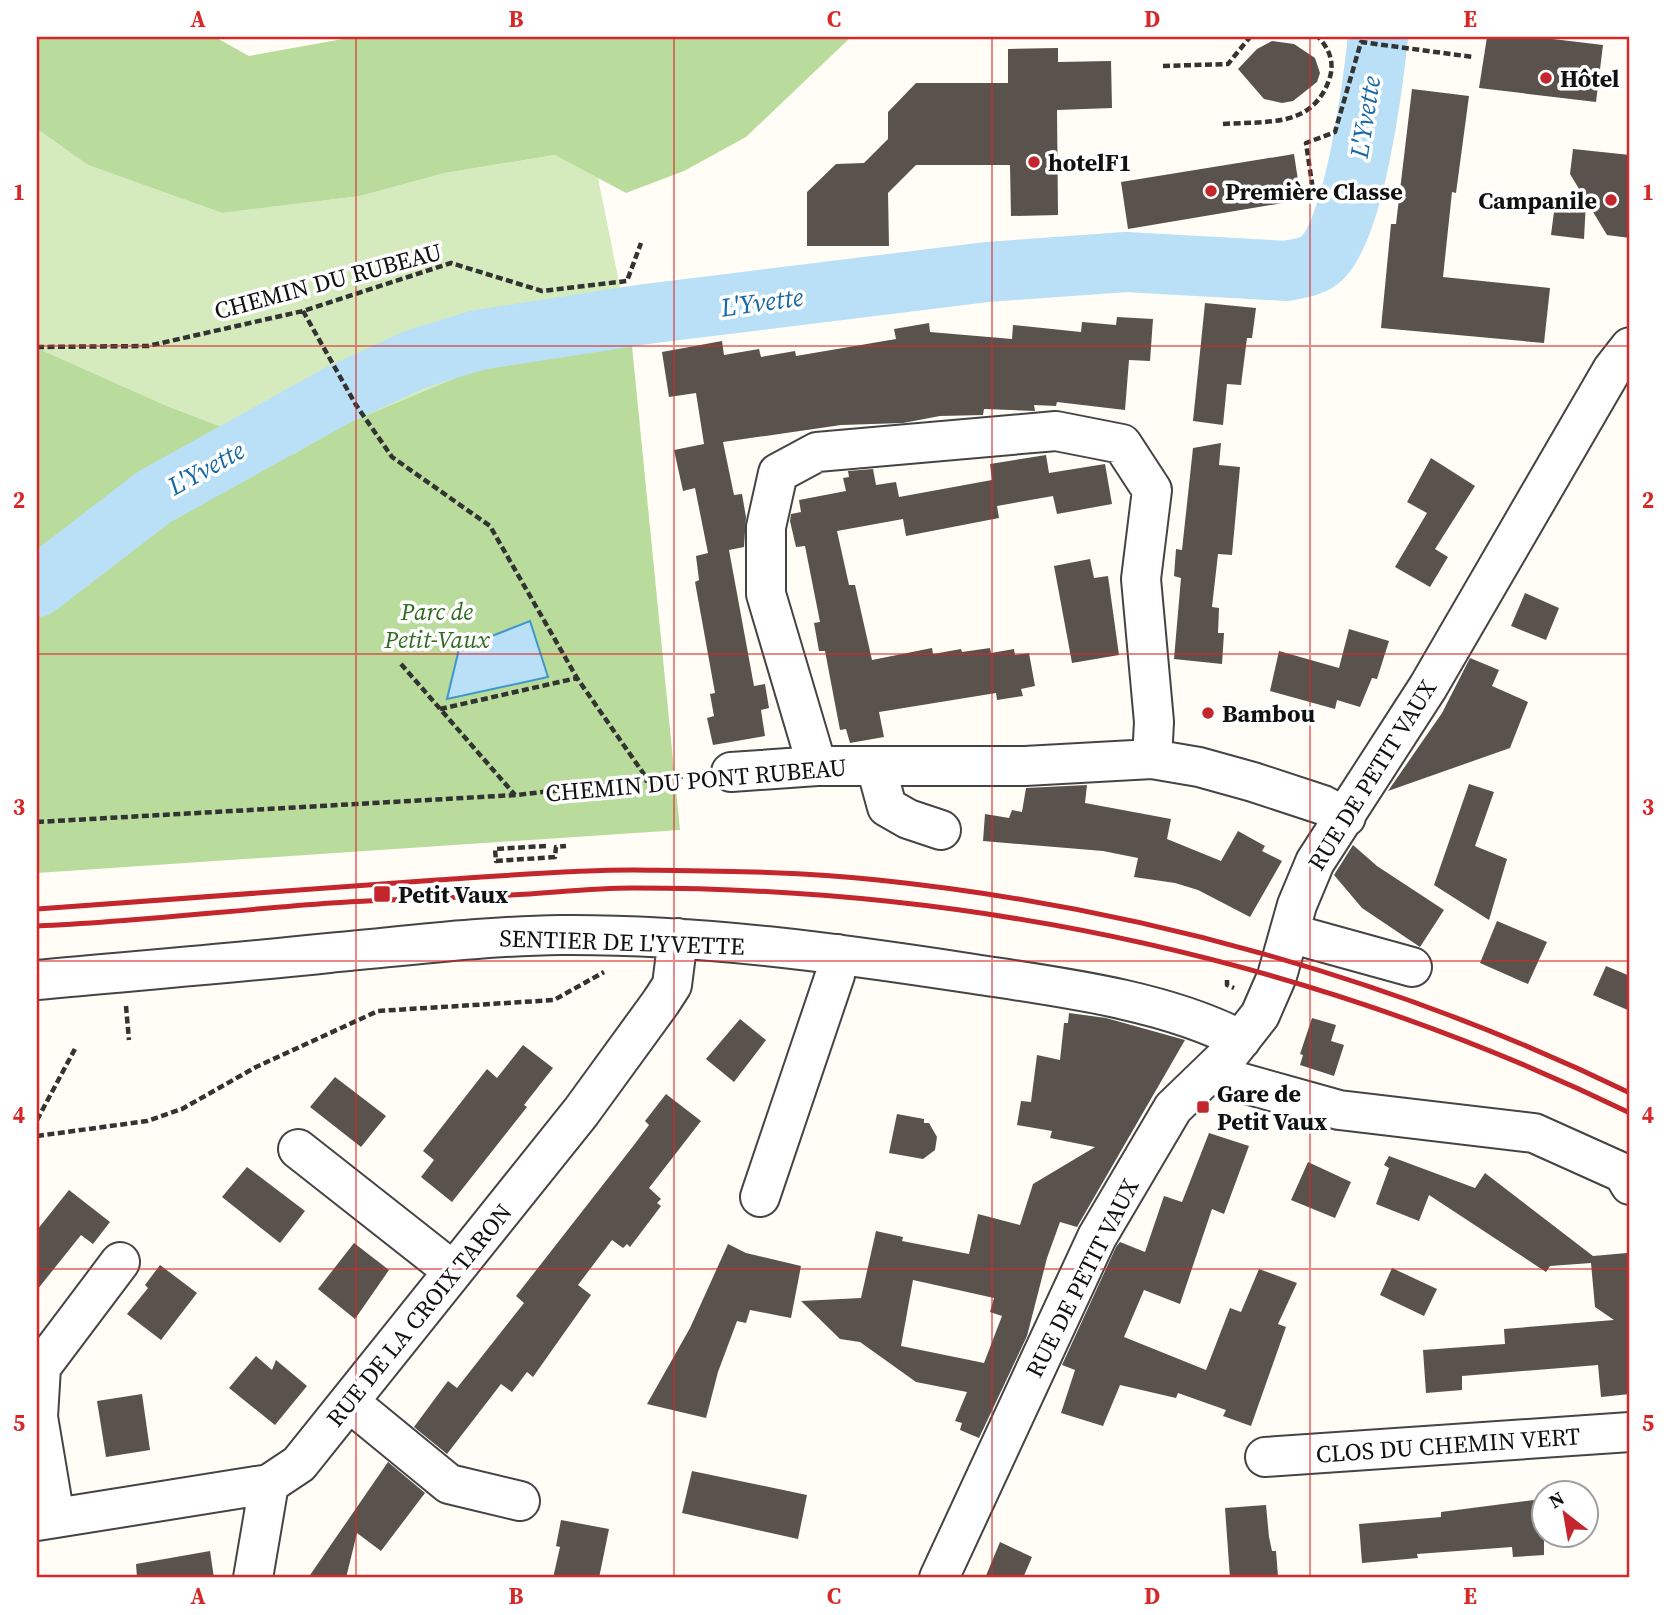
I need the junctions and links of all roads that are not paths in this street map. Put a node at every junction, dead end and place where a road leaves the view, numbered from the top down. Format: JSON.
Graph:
{"nodes":[{"id":1,"x":1630,"y":347,"type":"edge"},
{"id":2,"x":1152,"y":759,"type":"junction"},
{"id":3,"x":817,"y":766,"type":"junction"},
{"id":4,"x":876,"y":767,"type":"junction"},
{"id":5,"x":731,"y":772,"type":"road end"},
{"id":6,"x":1346,"y":817,"type":"junction"},
{"id":7,"x":941,"y":830,"type":"dead end"},
{"id":8,"x":1289,"y":933,"type":"junction"},
{"id":9,"x":678,"y":938,"type":"junction"},
{"id":10,"x":838,"y":954,"type":"junction"},
{"id":11,"x":1412,"y":967,"type":"dead end"},
{"id":12,"x":37,"y":980,"type":"edge"},
{"id":13,"x":1241,"y":1040,"type":"junction"},
{"id":14,"x":1210,"y":1074,"type":"junction"},
{"id":15,"x":298,"y":1149,"type":"dead end"},
{"id":16,"x":1630,"y":1185,"type":"edge"},
{"id":17,"x":760,"y":1197,"type":"dead end"},
{"id":18,"x":120,"y":1262,"type":"dead end"},
{"id":19,"x":453,"y":1271,"type":"junction"},
{"id":20,"x":349,"y":1402,"type":"junction"},
{"id":21,"x":1630,"y":1432,"type":"edge"},
{"id":22,"x":1265,"y":1457,"type":"dead end"},
{"id":23,"x":269,"y":1484,"type":"junction"},
{"id":24,"x":520,"y":1500,"type":"dead end"},
{"id":25,"x":46,"y":1520,"type":"edge"},
{"id":26,"x":253,"y":1578,"type":"edge"},
{"id":27,"x":939,"y":1578,"type":"edge"}],
"edges":[{"from":1,"to":6,"type":"street","name":"RUE DE PETIT VAUX"},
{"from":2,"to":3,"type":"street"},
{"from":2,"to":4,"type":"street","name":"CHEMIN DU PONT RUBEAU"},
{"from":2,"to":6,"type":"street","name":"CHEMIN DU PONT RUBEAU"},
{"from":3,"to":4,"type":"street","name":"CHEMIN DU PONT RUBEAU"},
{"from":3,"to":5,"type":"street","name":"CHEMIN DU PONT RUBEAU"},
{"from":4,"to":7,"type":"street"},
{"from":6,"to":8,"type":"street","name":"RUE DE PETIT VAUX"},
{"from":8,"to":11,"type":"street"},
{"from":8,"to":13,"type":"street","name":"RUE DE PETIT VAUX"},
{"from":9,"to":10,"type":"street","name":"SENTIER DE L'YVETTE"},
{"from":9,"to":12,"type":"street","name":"SENTIER DE L'YVETTE"},
{"from":9,"to":19,"type":"street","name":"RUE DE LA CROIX TARON"},
{"from":10,"to":13,"type":"street","name":"SENTIER DE L'YVETTE"},
{"from":10,"to":17,"type":"street"},
{"from":13,"to":14,"type":"street","name":"RUE DE PETIT VAUX"},
{"from":14,"to":16,"type":"street"},
{"from":14,"to":27,"type":"street","name":"RUE DE PETIT VAUX"},
{"from":15,"to":19,"type":"street"},
{"from":18,"to":25,"type":"street"},
{"from":19,"to":20,"type":"street","name":"RUE DE LA CROIX TARON"},
{"from":20,"to":23,"type":"street","name":"RUE DE LA CROIX TARON"},
{"from":20,"to":24,"type":"street"},
{"from":21,"to":22,"type":"street","name":"CLOS DU CHEMIN VERT"},
{"from":23,"to":25,"type":"street","name":"RUE DE LA CROIX TARON"},
{"from":23,"to":26,"type":"street"}]}
